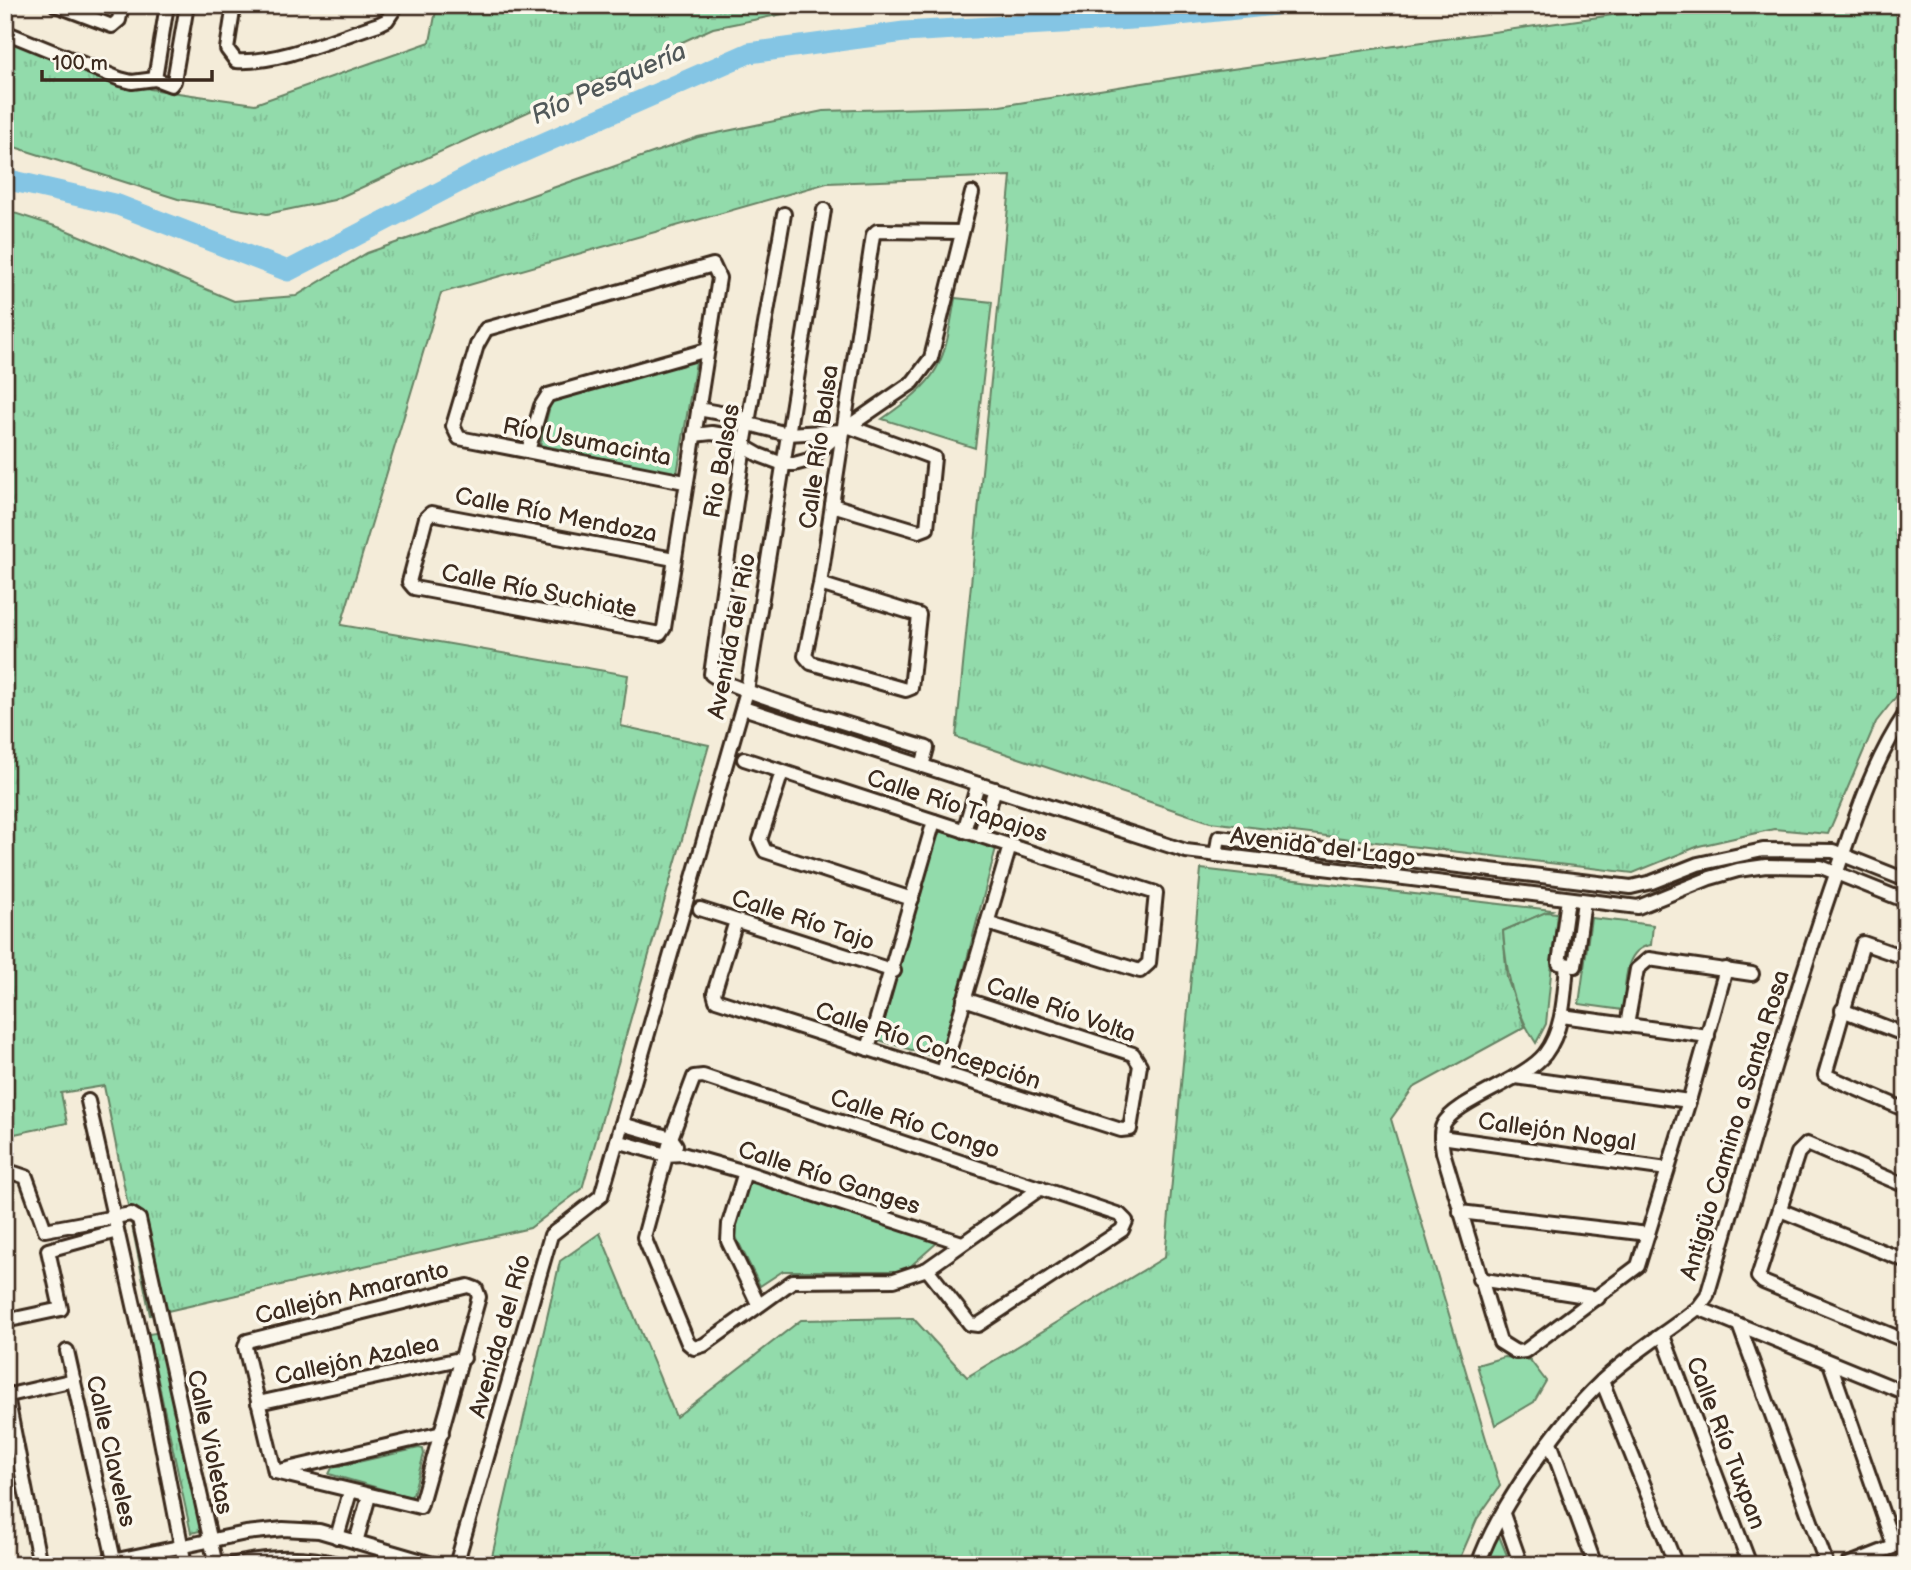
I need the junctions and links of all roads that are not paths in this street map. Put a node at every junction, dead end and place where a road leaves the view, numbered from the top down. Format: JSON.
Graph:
{"nodes":[{"id":1,"x":56,"y":5,"type":"edge"},
{"id":2,"x":122,"y":5,"type":"edge"},
{"id":3,"x":167,"y":5,"type":"edge"},
{"id":4,"x":187,"y":5,"type":"edge"},
{"id":5,"x":234,"y":5,"type":"edge"},
{"id":6,"x":397,"y":5,"type":"edge"},
{"id":7,"x":5,"y":32,"type":"edge"},
{"id":8,"x":155,"y":79,"type":"junction"},
{"id":9,"x":972,"y":193,"type":"dead end"},
{"id":10,"x":824,"y":210,"type":"dead end"},
{"id":11,"x":784,"y":214,"type":"dead end"},
{"id":12,"x":961,"y":232,"type":"junction"},
{"id":13,"x":707,"y":350,"type":"junction"},
{"id":14,"x":698,"y":409,"type":"junction"},
{"id":15,"x":749,"y":424,"type":"junction"},
{"id":16,"x":846,"y":429,"type":"junction"},
{"id":17,"x":787,"y":434,"type":"junction"},
{"id":18,"x":694,"y":435,"type":"junction"},
{"id":19,"x":744,"y":446,"type":"junction"},
{"id":20,"x":528,"y":452,"type":"junction"},
{"id":21,"x":783,"y":464,"type":"junction"},
{"id":22,"x":685,"y":482,"type":"junction"},
{"id":23,"x":832,"y":505,"type":"junction"},
{"id":24,"x":674,"y":559,"type":"junction"},
{"id":25,"x":410,"y":584,"type":"joint"},
{"id":26,"x":820,"y":584,"type":"junction"},
{"id":27,"x":747,"y":691,"type":"junction"},
{"id":28,"x":743,"y":708,"type":"junction"},
{"id":29,"x":1906,"y":713,"type":"edge"},
{"id":30,"x":744,"y":759,"type":"dead end"},
{"id":31,"x":922,"y":766,"type":"junction"},
{"id":32,"x":782,"y":772,"type":"junction"},
{"id":33,"x":978,"y":784,"type":"junction"},
{"id":34,"x":995,"y":789,"type":"junction"},
{"id":35,"x":934,"y":821,"type":"junction"},
{"id":36,"x":964,"y":831,"type":"junction"},
{"id":37,"x":980,"y":836,"type":"junction"},
{"id":38,"x":1010,"y":846,"type":"junction"},
{"id":39,"x":1216,"y":855,"type":"junction"},
{"id":40,"x":1843,"y":855,"type":"junction"},
{"id":41,"x":1387,"y":858,"type":"junction"},
{"id":42,"x":1837,"y":873,"type":"junction"},
{"id":43,"x":1385,"y":876,"type":"junction"},
{"id":44,"x":1906,"y":880,"type":"edge"},
{"id":45,"x":912,"y":899,"type":"junction"},
{"id":46,"x":1568,"y":899,"type":"junction"},
{"id":47,"x":1584,"y":901,"type":"junction"},
{"id":48,"x":1906,"y":901,"type":"edge"},
{"id":49,"x":700,"y":909,"type":"dead end"},
{"id":50,"x":736,"y":921,"type":"junction"},
{"id":51,"x":987,"y":923,"type":"junction"},
{"id":52,"x":1906,"y":958,"type":"edge"},
{"id":53,"x":1567,"y":965,"type":"junction"},
{"id":54,"x":1726,"y":969,"type":"junction"},
{"id":55,"x":892,"y":971,"type":"junction"},
{"id":56,"x":1752,"y":974,"type":"dead end"},
{"id":57,"x":964,"y":999,"type":"junction"},
{"id":58,"x":1842,"y":1010,"type":"junction"},
{"id":59,"x":1562,"y":1016,"type":"junction"},
{"id":60,"x":1627,"y":1025,"type":"junction"},
{"id":61,"x":1906,"y":1035,"type":"edge"},
{"id":62,"x":1708,"y":1036,"type":"junction"},
{"id":63,"x":868,"y":1049,"type":"junction"},
{"id":64,"x":943,"y":1072,"type":"junction"},
{"id":65,"x":1515,"y":1077,"type":"junction"},
{"id":66,"x":88,"y":1101,"type":"dead end"},
{"id":67,"x":1689,"y":1101,"type":"junction"},
{"id":68,"x":1906,"y":1110,"type":"edge"},
{"id":69,"x":622,"y":1124,"type":"junction"},
{"id":70,"x":1130,"y":1129,"type":"joint"},
{"id":71,"x":1441,"y":1137,"type":"junction"},
{"id":72,"x":671,"y":1138,"type":"junction"},
{"id":73,"x":617,"y":1141,"type":"junction"},
{"id":74,"x":666,"y":1154,"type":"junction"},
{"id":75,"x":682,"y":1154,"type":"junction"},
{"id":76,"x":1667,"y":1169,"type":"junction"},
{"id":77,"x":745,"y":1172,"type":"junction"},
{"id":78,"x":5,"y":1175,"type":"edge"},
{"id":79,"x":1906,"y":1186,"type":"edge"},
{"id":80,"x":1041,"y":1188,"type":"junction"},
{"id":81,"x":1780,"y":1210,"type":"junction"},
{"id":82,"x":1460,"y":1212,"type":"junction"},
{"id":83,"x":114,"y":1216,"type":"junction"},
{"id":84,"x":117,"y":1231,"type":"junction"},
{"id":85,"x":1648,"y":1234,"type":"junction"},
{"id":86,"x":962,"y":1243,"type":"junction"},
{"id":87,"x":1906,"y":1261,"type":"edge"},
{"id":88,"x":927,"y":1269,"type":"junction"},
{"id":89,"x":1479,"y":1279,"type":"junction"},
{"id":90,"x":1598,"y":1298,"type":"junction"},
{"id":91,"x":758,"y":1304,"type":"junction"},
{"id":92,"x":1698,"y":1308,"type":"junction"},
{"id":93,"x":5,"y":1321,"type":"edge"},
{"id":94,"x":1739,"y":1325,"type":"junction"},
{"id":95,"x":163,"y":1329,"type":"junction"},
{"id":96,"x":140,"y":1332,"type":"junction"},
{"id":97,"x":1663,"y":1336,"type":"junction"},
{"id":98,"x":1906,"y":1341,"type":"edge"},
{"id":99,"x":67,"y":1351,"type":"dead end"},
{"id":100,"x":464,"y":1358,"type":"junction"},
{"id":101,"x":1830,"y":1363,"type":"junction"},
{"id":102,"x":74,"y":1380,"type":"junction"},
{"id":103,"x":1602,"y":1381,"type":"junction"},
{"id":104,"x":1906,"y":1393,"type":"edge"},
{"id":105,"x":6,"y":1396,"type":"edge"},
{"id":106,"x":258,"y":1403,"type":"junction"},
{"id":107,"x":442,"y":1433,"type":"junction"},
{"id":108,"x":1550,"y":1442,"type":"junction"},
{"id":109,"x":275,"y":1472,"type":"junction"},
{"id":110,"x":350,"y":1492,"type":"junction"},
{"id":111,"x":369,"y":1496,"type":"junction"},
{"id":112,"x":1503,"y":1514,"type":"junction"},
{"id":113,"x":346,"y":1539,"type":"junction"},
{"id":114,"x":210,"y":1541,"type":"junction"},
{"id":115,"x":1900,"y":1544,"type":"edge"},
{"id":116,"x":181,"y":1546,"type":"junction"},
{"id":117,"x":1483,"y":1550,"type":"junction"},
{"id":118,"x":114,"y":1560,"type":"junction"},
{"id":119,"x":340,"y":1564,"type":"edge"},
{"id":120,"x":40,"y":1565,"type":"edge"},
{"id":121,"x":93,"y":1565,"type":"edge"},
{"id":122,"x":185,"y":1565,"type":"edge"},
{"id":123,"x":216,"y":1565,"type":"edge"},
{"id":124,"x":230,"y":1565,"type":"edge"},
{"id":125,"x":436,"y":1565,"type":"edge"},
{"id":126,"x":456,"y":1565,"type":"edge"},
{"id":127,"x":1478,"y":1565,"type":"edge"},
{"id":128,"x":1488,"y":1565,"type":"edge"},
{"id":129,"x":1521,"y":1565,"type":"edge"},
{"id":130,"x":1595,"y":1565,"type":"edge"},
{"id":131,"x":1676,"y":1565,"type":"edge"},
{"id":132,"x":1751,"y":1565,"type":"edge"},
{"id":133,"x":1827,"y":1565,"type":"edge"},
{"id":134,"x":1847,"y":1565,"type":"edge"}],
"edges":[{"from":1,"to":2,"type":"street"},
{"from":3,"to":8,"type":"street"},
{"from":4,"to":8,"type":"street"},
{"from":5,"to":6,"type":"street"},
{"from":7,"to":8,"type":"street"},
{"from":9,"to":12,"type":"street"},
{"from":10,"to":17,"type":"street","name":"Avenida del Rio"},
{"from":11,"to":15,"type":"street","name":"Rio Balsas"},
{"from":12,"to":16,"type":"street"},
{"from":12,"to":16,"type":"street","name":"Calle Río Balsa"},
{"from":13,"to":14,"type":"street","name":"Río Usumacinta"},
{"from":13,"to":20,"type":"street"},
{"from":13,"to":20,"type":"street","name":"Río Usumacinta"},
{"from":14,"to":15,"type":"street"},
{"from":14,"to":18,"type":"street","name":"Río Usumacinta"},
{"from":15,"to":17,"type":"street"},
{"from":15,"to":19,"type":"street","name":"Rio Balsas"},
{"from":16,"to":17,"type":"street"},
{"from":16,"to":21,"type":"street"},
{"from":16,"to":23,"type":"street","name":"Calle Río Balsa"},
{"from":16,"to":23,"type":"street"},
{"from":17,"to":21,"type":"street","name":"Avenida del Rio"},
{"from":18,"to":19,"type":"street"},
{"from":18,"to":22,"type":"street","name":"Río Usumacinta"},
{"from":19,"to":21,"type":"street"},
{"from":19,"to":27,"type":"street","name":"Rio Balsas"},
{"from":20,"to":22,"type":"street","name":"Río Usumacinta"},
{"from":21,"to":27,"type":"street","name":"Avenida del Rio"},
{"from":22,"to":24,"type":"street"},
{"from":23,"to":26,"type":"street","name":"Calle Río Balsa"},
{"from":24,"to":25,"type":"street","name":"Calle Río Mendoza"},
{"from":24,"to":25,"type":"street","name":"Calle Río Suchiate"},
{"from":26,"to":26,"type":"street","name":"Calle Río Balsa"},
{"from":27,"to":28,"type":"street","name":"Avenida del Rio"},
{"from":27,"to":31,"type":"street"},
{"from":28,"to":31,"type":"street","name":"Avenida del Lago"},
{"from":28,"to":69,"type":"street","name":"Avenida del Rio"},
{"from":29,"to":40,"type":"street","name":"Antigüo Camino a Santa Rosa"},
{"from":30,"to":32,"type":"street","name":"Calle Río Tapajos"},
{"from":31,"to":33,"type":"street","name":"Avenida del Lago"},
{"from":32,"to":35,"type":"street","name":"Calle Río Tapajos"},
{"from":32,"to":45,"type":"street"},
{"from":33,"to":34,"type":"street","name":"Avenida del Lago"},
{"from":33,"to":36,"type":"street"},
{"from":34,"to":37,"type":"street"},
{"from":34,"to":39,"type":"street","name":"Avenida del Lago"},
{"from":35,"to":36,"type":"street","name":"Calle Río Tapajos"},
{"from":35,"to":45,"type":"street"},
{"from":36,"to":37,"type":"street","name":"Calle Río Tapajos"},
{"from":37,"to":38,"type":"street","name":"Calle Río Tapajos"},
{"from":38,"to":51,"type":"street"},
{"from":38,"to":51,"type":"street","name":"Calle Río Tapajos"},
{"from":39,"to":41,"type":"street","name":"Avenida del Lago"},
{"from":39,"to":43,"type":"street","name":"Avenida del Lago"},
{"from":40,"to":41,"type":"street","name":"Avenida del Lago"},
{"from":40,"to":42,"type":"street","name":"Antigüo Camino a Santa Rosa"},
{"from":40,"to":44,"type":"street","name":"Avenida del Lago"},
{"from":41,"to":43,"type":"street"},
{"from":42,"to":47,"type":"street","name":"Avenida del Lago"},
{"from":42,"to":48,"type":"street","name":"Avenida del Lago"},
{"from":42,"to":92,"type":"street","name":"Antigüo Camino a Santa Rosa"},
{"from":43,"to":46,"type":"street","name":"Avenida del Lago"},
{"from":45,"to":55,"type":"street"},
{"from":46,"to":47,"type":"street","name":"Avenida del Lago"},
{"from":46,"to":53,"type":"street"},
{"from":47,"to":53,"type":"street"},
{"from":49,"to":50,"type":"street","name":"Calle Río Tajo"},
{"from":50,"to":55,"type":"street","name":"Calle Río Tajo"},
{"from":50,"to":63,"type":"street","name":"Calle Río Concepción"},
{"from":51,"to":57,"type":"street"},
{"from":52,"to":58,"type":"street"},
{"from":53,"to":59,"type":"street"},
{"from":54,"to":56,"type":"street"},
{"from":54,"to":60,"type":"street"},
{"from":54,"to":62,"type":"street"},
{"from":55,"to":63,"type":"street"},
{"from":57,"to":64,"type":"street"},
{"from":57,"to":70,"type":"street","name":"Calle Río Volta"},
{"from":58,"to":61,"type":"street"},
{"from":58,"to":68,"type":"street"},
{"from":59,"to":60,"type":"street"},
{"from":59,"to":65,"type":"street"},
{"from":60,"to":62,"type":"street"},
{"from":62,"to":67,"type":"street"},
{"from":63,"to":64,"type":"street","name":"Calle Río Concepción"},
{"from":64,"to":70,"type":"street","name":"Calle Río Concepción"},
{"from":65,"to":67,"type":"street"},
{"from":65,"to":71,"type":"street"},
{"from":66,"to":83,"type":"street","name":"Calle Violetas"},
{"from":67,"to":76,"type":"street"},
{"from":69,"to":72,"type":"street"},
{"from":69,"to":73,"type":"street","name":"Avenida del Rio"},
{"from":71,"to":76,"type":"street","name":"Callejón Nogal"},
{"from":71,"to":82,"type":"street"},
{"from":72,"to":74,"type":"street"},
{"from":72,"to":75,"type":"street"},
{"from":72,"to":80,"type":"street","name":"Calle Río Congo"},
{"from":73,"to":74,"type":"street","name":"Calle Río Ganges"},
{"from":73,"to":126,"type":"street","name":"Avenida del Río"},
{"from":74,"to":75,"type":"street","name":"Calle Río Ganges"},
{"from":74,"to":91,"type":"street"},
{"from":75,"to":77,"type":"street","name":"Calle Río Ganges"},
{"from":76,"to":85,"type":"street"},
{"from":77,"to":86,"type":"street","name":"Calle Río Ganges"},
{"from":77,"to":91,"type":"street"},
{"from":78,"to":83,"type":"street"},
{"from":79,"to":81,"type":"street"},
{"from":80,"to":86,"type":"street"},
{"from":80,"to":88,"type":"street","name":"Calle Río Congo"},
{"from":81,"to":87,"type":"street"},
{"from":81,"to":98,"type":"street"},
{"from":82,"to":85,"type":"street"},
{"from":82,"to":89,"type":"street"},
{"from":83,"to":84,"type":"street","name":"Calle Violetas"},
{"from":83,"to":95,"type":"street","name":"Calle Violetas"},
{"from":84,"to":93,"type":"street"},
{"from":84,"to":96,"type":"street","name":"Calle Violetas"},
{"from":85,"to":90,"type":"street"},
{"from":86,"to":88,"type":"street"},
{"from":88,"to":91,"type":"street"},
{"from":89,"to":90,"type":"street"},
{"from":89,"to":90,"type":"street"},
{"from":92,"to":94,"type":"street"},
{"from":92,"to":97,"type":"street","name":"Antigüo Camino a Santa Rosa"},
{"from":94,"to":101,"type":"street"},
{"from":94,"to":133,"type":"street"},
{"from":95,"to":96,"type":"street"},
{"from":95,"to":114,"type":"street","name":"Calle Violetas"},
{"from":96,"to":116,"type":"street","name":"Calle Violetas"},
{"from":97,"to":103,"type":"street","name":"Antigüo Camino a Santa Rosa"},
{"from":97,"to":132,"type":"street","name":"Calle Río Tuxpan"},
{"from":99,"to":102,"type":"street","name":"Calle Claveles"},
{"from":100,"to":106,"type":"street","name":"Callejón Azalea"},
{"from":100,"to":106,"type":"street","name":"Callejón Amaranto"},
{"from":100,"to":107,"type":"street","name":"Callejón Amaranto"},
{"from":101,"to":104,"type":"street"},
{"from":101,"to":115,"type":"street"},
{"from":102,"to":105,"type":"street"},
{"from":102,"to":118,"type":"street","name":"Calle Claveles"},
{"from":103,"to":108,"type":"street","name":"Antigüo Camino a Santa Rosa"},
{"from":103,"to":131,"type":"street"},
{"from":105,"to":120,"type":"street"},
{"from":106,"to":109,"type":"street","name":"Callejón Amaranto"},
{"from":107,"to":109,"type":"street"},
{"from":107,"to":111,"type":"street","name":"Callejón Amaranto"},
{"from":108,"to":112,"type":"street","name":"Antigüo Camino a Santa Rosa"},
{"from":108,"to":130,"type":"street"},
{"from":109,"to":110,"type":"street","name":"Callejón Amaranto"},
{"from":110,"to":111,"type":"street","name":"Callejón Amaranto"},
{"from":110,"to":113,"type":"street"},
{"from":111,"to":113,"type":"street"},
{"from":112,"to":117,"type":"street","name":"Antigüo Camino a Santa Rosa"},
{"from":112,"to":129,"type":"street"},
{"from":113,"to":114,"type":"street"},
{"from":113,"to":119,"type":"street"},
{"from":113,"to":125,"type":"street"},
{"from":114,"to":116,"type":"street"},
{"from":114,"to":123,"type":"street","name":"Calle Violetas"},
{"from":115,"to":134,"type":"street"},
{"from":116,"to":118,"type":"street"},
{"from":116,"to":122,"type":"street","name":"Calle Violetas"},
{"from":117,"to":127,"type":"street","name":"Antigüo Camino a Santa Rosa"},
{"from":117,"to":128,"type":"street"},
{"from":118,"to":121,"type":"street"},
{"from":119,"to":124,"type":"street"}]}
